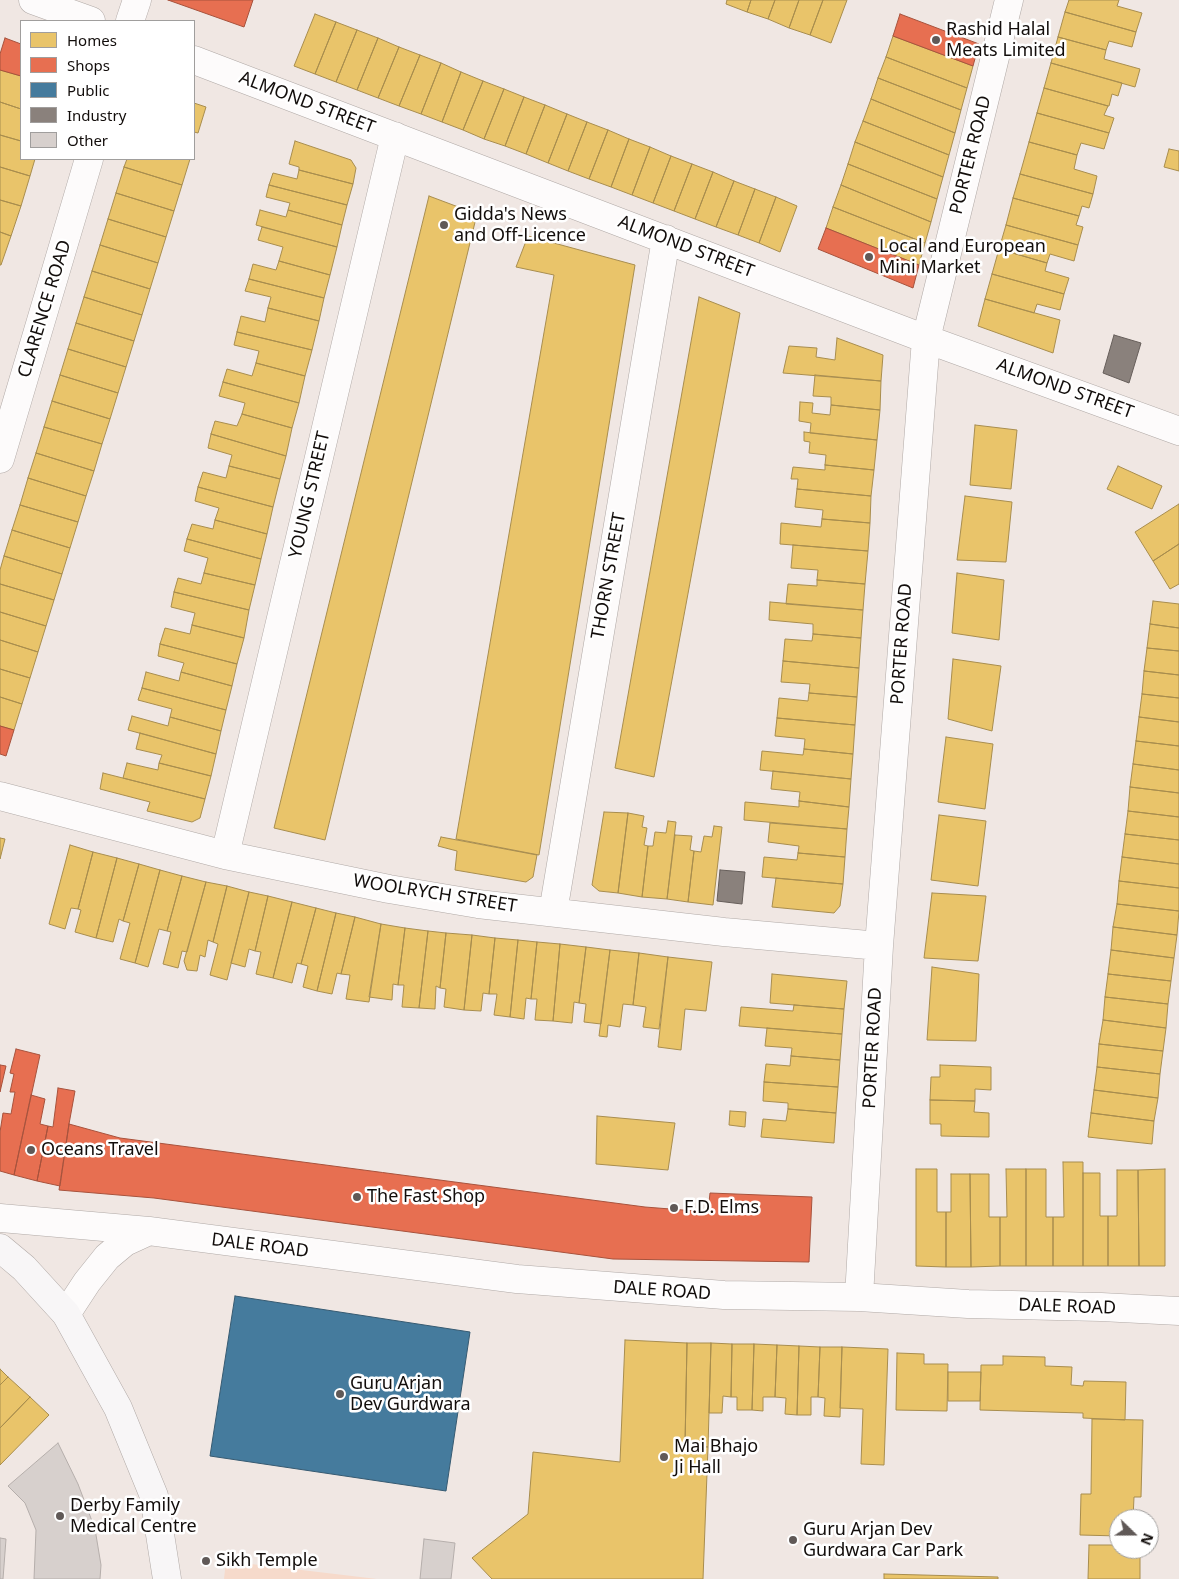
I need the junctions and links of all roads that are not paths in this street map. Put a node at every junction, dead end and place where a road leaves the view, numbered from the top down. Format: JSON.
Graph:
{"nodes":[{"id":1,"x":33,"y":0,"type":"edge"},
{"id":2,"x":137,"y":0,"type":"edge"},
{"id":3,"x":1009,"y":0,"type":"edge"},
{"id":4,"x":88,"y":20,"type":"edge"},
{"id":5,"x":130,"y":20,"type":"edge"},
{"id":6,"x":195,"y":60,"type":"edge"},
{"id":7,"x":395,"y":136,"type":"junction"},
{"id":8,"x":90,"y":160,"type":"edge"},
{"id":9,"x":666,"y":239,"type":"junction"},
{"id":10,"x":926,"y":339,"type":"junction"},
{"id":11,"x":1179,"y":431,"type":"edge"},
{"id":12,"x":0,"y":459,"type":"edge"},
{"id":13,"x":0,"y":796,"type":"edge"},
{"id":14,"x":225,"y":854,"type":"junction"},
{"id":15,"x":553,"y":912,"type":"junction"},
{"id":16,"x":879,"y":946,"type":"junction"},
{"id":17,"x":0,"y":1218,"type":"edge"},
{"id":18,"x":149,"y":1231,"type":"junction"},
{"id":19,"x":0,"y":1248,"type":"edge"},
{"id":20,"x":859,"y":1297,"type":"junction"},
{"id":21,"x":1179,"y":1311,"type":"edge"},
{"id":22,"x":66,"y":1314,"type":"junction"},
{"id":23,"x":167,"y":1579,"type":"edge"}],
"edges":[{"from":1,"to":4,"type":"street"},
{"from":2,"to":5,"type":"street"},
{"from":3,"to":10,"type":"street","name":"PORTER ROAD"},
{"from":6,"to":7,"type":"street","name":"ALMOND STREET"},
{"from":7,"to":9,"type":"street","name":"ALMOND STREET"},
{"from":7,"to":14,"type":"street","name":"YOUNG STREET"},
{"from":8,"to":12,"type":"street","name":"CLARENCE ROAD"},
{"from":9,"to":10,"type":"street","name":"ALMOND STREET"},
{"from":9,"to":15,"type":"street","name":"THORN STREET"},
{"from":10,"to":11,"type":"street","name":"ALMOND STREET"},
{"from":10,"to":16,"type":"street","name":"PORTER ROAD"},
{"from":13,"to":14,"type":"street","name":"WOOLRYCH STREET"},
{"from":14,"to":15,"type":"street","name":"WOOLRYCH STREET"},
{"from":15,"to":16,"type":"street","name":"WOOLRYCH STREET"},
{"from":16,"to":20,"type":"street","name":"PORTER ROAD"},
{"from":17,"to":18,"type":"street","name":"DALE ROAD"},
{"from":18,"to":20,"type":"street","name":"DALE ROAD"},
{"from":18,"to":22,"type":"street"},
{"from":19,"to":22,"type":"street"},
{"from":20,"to":21,"type":"street","name":"DALE ROAD"},
{"from":22,"to":23,"type":"street"}]}
